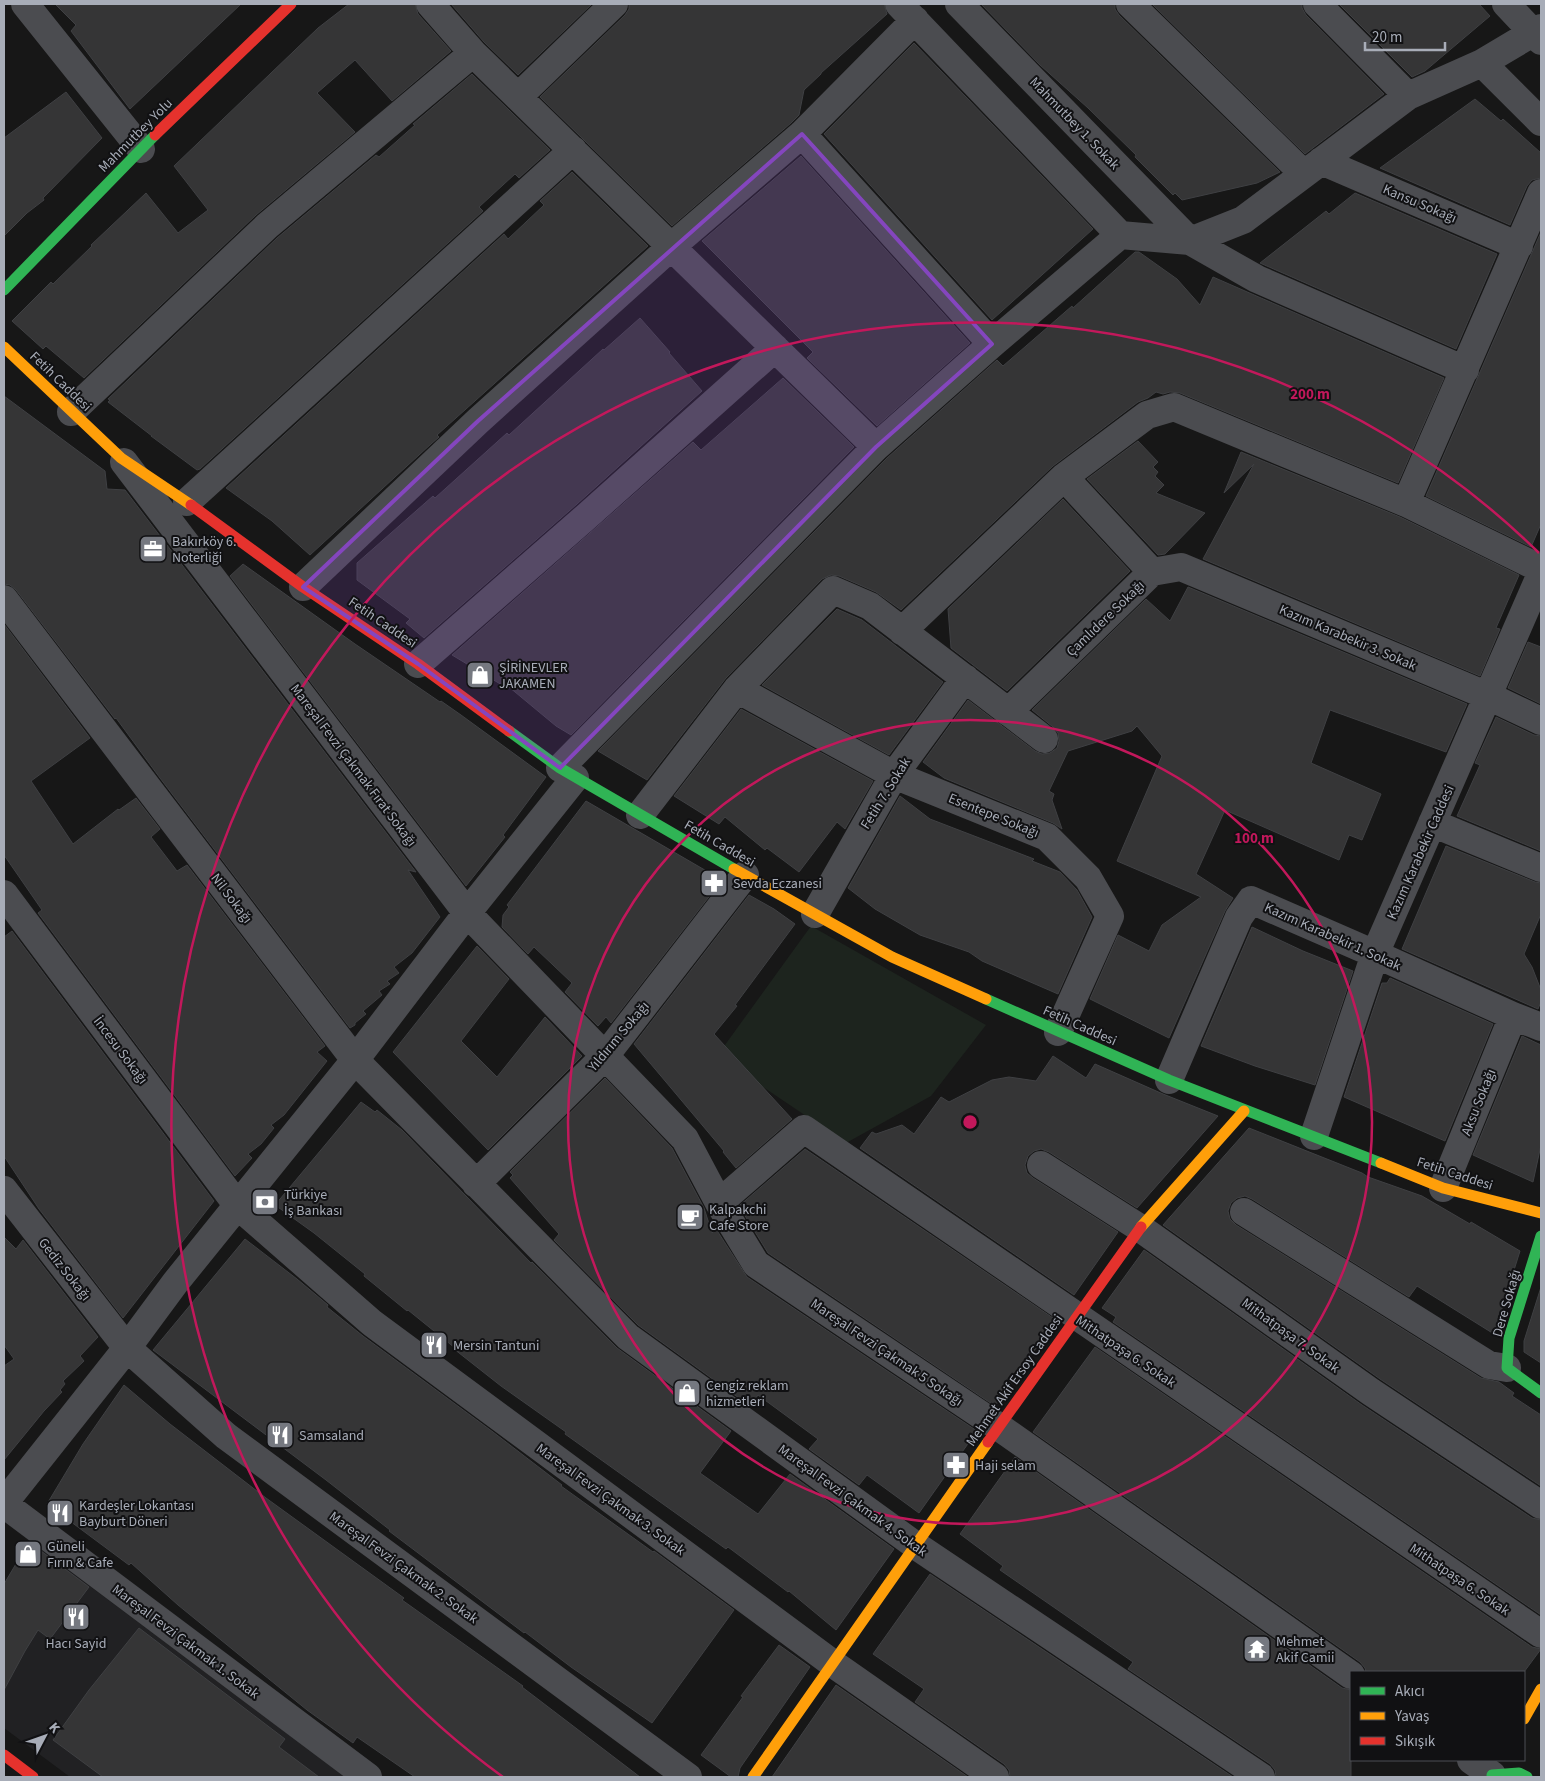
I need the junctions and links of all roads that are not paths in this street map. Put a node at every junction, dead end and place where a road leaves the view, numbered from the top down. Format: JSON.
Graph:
{"nodes":[{"id":1,"x":25,"y":4,"type":"edge"},
{"id":2,"x":291,"y":4,"type":"edge"},
{"id":3,"x":430,"y":4,"type":"edge"},
{"id":4,"x":614,"y":4,"type":"edge"},
{"id":5,"x":959,"y":4,"type":"edge"},
{"id":6,"x":1130,"y":4,"type":"edge"},
{"id":7,"x":1317,"y":4,"type":"edge"},
{"id":8,"x":1506,"y":4,"type":"edge"},
{"id":9,"x":907,"y":12,"type":"edge"},
{"id":10,"x":1539,"y":34,"type":"edge"},
{"id":11,"x":473,"y":53,"type":"junction"},
{"id":12,"x":1482,"y":63,"type":"junction"},
{"id":13,"x":1408,"y":96,"type":"junction"},
{"id":14,"x":518,"y":97,"type":"junction"},
{"id":15,"x":1541,"y":122,"type":"edge"},
{"id":16,"x":802,"y":134,"type":"junction"},
{"id":17,"x":142,"y":149,"type":"junction"},
{"id":18,"x":573,"y":150,"type":"junction"},
{"id":19,"x":1313,"y":168,"type":"junction"},
{"id":20,"x":1541,"y":193,"type":"edge"},
{"id":21,"x":1120,"y":235,"type":"junction"},
{"id":22,"x":1190,"y":241,"type":"junction"},
{"id":23,"x":1519,"y":246,"type":"junction"},
{"id":24,"x":671,"y":247,"type":"junction"},
{"id":25,"x":4,"y":290,"type":"edge"},
{"id":26,"x":992,"y":344,"type":"junction"},
{"id":27,"x":4,"y":347,"type":"edge"},
{"id":28,"x":774,"y":348,"type":"junction"},
{"id":29,"x":1465,"y":370,"type":"junction"},
{"id":30,"x":71,"y":412,"type":"junction"},
{"id":31,"x":876,"y":446,"type":"junction"},
{"id":32,"x":121,"y":458,"type":"junction"},
{"id":33,"x":1064,"y":477,"type":"junction"},
{"id":34,"x":187,"y":502,"type":"junction"},
{"id":35,"x":1406,"y":503,"type":"junction"},
{"id":36,"x":1541,"y":569,"type":"edge"},
{"id":37,"x":1152,"y":572,"type":"junction"},
{"id":38,"x":1541,"y":574,"type":"edge"},
{"id":39,"x":303,"y":587,"type":"junction"},
{"id":40,"x":4,"y":599,"type":"edge"},
{"id":41,"x":902,"y":630,"type":"junction"},
{"id":42,"x":418,"y":664,"type":"junction"},
{"id":43,"x":965,"y":678,"type":"junction"},
{"id":44,"x":737,"y":689,"type":"junction"},
{"id":45,"x":1488,"y":696,"type":"junction"},
{"id":46,"x":1008,"y":712,"type":"junction"},
{"id":47,"x":1541,"y":721,"type":"edge"},
{"id":48,"x":1044,"y":739,"type":"dead end"},
{"id":49,"x":568,"y":773,"type":"junction"},
{"id":50,"x":894,"y":775,"type":"junction"},
{"id":51,"x":640,"y":814,"type":"junction"},
{"id":52,"x":1432,"y":823,"type":"junction"},
{"id":53,"x":1541,"y":868,"type":"edge"},
{"id":54,"x":745,"y":875,"type":"junction"},
{"id":55,"x":4,"y":894,"type":"edge"},
{"id":56,"x":467,"y":913,"type":"junction"},
{"id":57,"x":815,"y":914,"type":"junction"},
{"id":58,"x":1375,"y":954,"type":"junction"},
{"id":59,"x":1513,"y":1016,"type":"junction"},
{"id":60,"x":1541,"y":1027,"type":"edge"},
{"id":61,"x":1058,"y":1032,"type":"junction"},
{"id":62,"x":605,"y":1056,"type":"junction"},
{"id":63,"x":355,"y":1060,"type":"junction"},
{"id":64,"x":1169,"y":1080,"type":"junction"},
{"id":65,"x":1244,"y":1111,"type":"junction"},
{"id":66,"x":1314,"y":1136,"type":"junction"},
{"id":67,"x":1041,"y":1165,"type":"dead end"},
{"id":68,"x":476,"y":1184,"type":"junction"},
{"id":69,"x":1443,"y":1188,"type":"junction"},
{"id":70,"x":4,"y":1190,"type":"edge"},
{"id":71,"x":719,"y":1203,"type":"junction"},
{"id":72,"x":238,"y":1206,"type":"junction"},
{"id":73,"x":1244,"y":1212,"type":"dead end"},
{"id":74,"x":1541,"y":1213,"type":"edge"},
{"id":75,"x":1140,"y":1228,"type":"junction"},
{"id":76,"x":1541,"y":1236,"type":"edge"},
{"id":77,"x":1077,"y":1317,"type":"junction"},
{"id":78,"x":127,"y":1348,"type":"junction"},
{"id":79,"x":1507,"y":1368,"type":"junction"},
{"id":80,"x":1541,"y":1393,"type":"edge"},
{"id":81,"x":999,"y":1427,"type":"junction"},
{"id":82,"x":4,"y":1504,"type":"edge"},
{"id":83,"x":1541,"y":1505,"type":"edge"},
{"id":84,"x":915,"y":1545,"type":"junction"},
{"id":85,"x":1541,"y":1634,"type":"edge"},
{"id":86,"x":832,"y":1663,"type":"junction"},
{"id":87,"x":1350,"y":1674,"type":"edge"},
{"id":88,"x":1541,"y":1689,"type":"edge"},
{"id":89,"x":1525,"y":1717,"type":"edge"},
{"id":90,"x":4,"y":1755,"type":"edge"},
{"id":91,"x":1488,"y":1768,"type":"edge"},
{"id":92,"x":33,"y":1777,"type":"edge"},
{"id":93,"x":368,"y":1777,"type":"edge"},
{"id":94,"x":688,"y":1777,"type":"edge"},
{"id":95,"x":753,"y":1777,"type":"edge"},
{"id":96,"x":995,"y":1777,"type":"edge"},
{"id":97,"x":1261,"y":1777,"type":"edge"},
{"id":98,"x":1527,"y":1777,"type":"edge"}],
"edges":[{"from":1,"to":17,"type":"street"},
{"from":2,"to":17,"type":"street","name":"Mahmutbey Yolu"},
{"from":3,"to":11,"type":"street"},
{"from":4,"to":14,"type":"street"},
{"from":5,"to":22,"type":"street","name":"Mahmutbey 1. Sokak"},
{"from":6,"to":19,"type":"street"},
{"from":7,"to":13,"type":"street"},
{"from":8,"to":10,"type":"street"},
{"from":9,"to":16,"type":"street"},
{"from":9,"to":21,"type":"street"},
{"from":10,"to":12,"type":"street"},
{"from":11,"to":14,"type":"street"},
{"from":11,"to":30,"type":"street"},
{"from":12,"to":13,"type":"street"},
{"from":12,"to":15,"type":"street"},
{"from":13,"to":19,"type":"street"},
{"from":14,"to":18,"type":"street"},
{"from":16,"to":24,"type":"street"},
{"from":16,"to":26,"type":"street"},
{"from":17,"to":25,"type":"street","name":"Mahmutbey Yolu"},
{"from":18,"to":24,"type":"street"},
{"from":18,"to":34,"type":"street"},
{"from":19,"to":22,"type":"street"},
{"from":19,"to":23,"type":"street","name":"Kansu Sokağı"},
{"from":20,"to":23,"type":"street"},
{"from":21,"to":22,"type":"street"},
{"from":21,"to":26,"type":"street"},
{"from":22,"to":29,"type":"street"},
{"from":23,"to":29,"type":"street"},
{"from":24,"to":28,"type":"street"},
{"from":24,"to":39,"type":"street"},
{"from":26,"to":31,"type":"street"},
{"from":27,"to":30,"type":"street","name":"Fetih Caddesi"},
{"from":28,"to":31,"type":"street"},
{"from":28,"to":42,"type":"street"},
{"from":29,"to":35,"type":"street"},
{"from":30,"to":32,"type":"street","name":"Fetih Caddesi"},
{"from":31,"to":49,"type":"street"},
{"from":32,"to":34,"type":"street","name":"Fetih Caddesi"},
{"from":32,"to":56,"type":"street","name":"Mareşal Fevzi Çakmak Fırat Sokağı"},
{"from":33,"to":35,"type":"street"},
{"from":33,"to":37,"type":"street","name":"Çamlıdere Sokağı"},
{"from":33,"to":41,"type":"street"},
{"from":34,"to":39,"type":"street","name":"Fetih Caddesi"},
{"from":35,"to":36,"type":"street"},
{"from":37,"to":45,"type":"street","name":"Kazım Karabekir 3. Sokak"},
{"from":37,"to":46,"type":"street","name":"Çamlıdere Sokağı"},
{"from":38,"to":45,"type":"street","name":"Kazım Karabekir Caddesi"},
{"from":39,"to":42,"type":"street","name":"Fetih Caddesi"},
{"from":40,"to":63,"type":"street","name":"Nil Sokağı"},
{"from":41,"to":43,"type":"street"},
{"from":41,"to":44,"type":"street"},
{"from":42,"to":49,"type":"street","name":"Fetih Caddesi"},
{"from":43,"to":46,"type":"street"},
{"from":43,"to":50,"type":"street","name":"Fetih 7. Sokak"},
{"from":44,"to":50,"type":"street","name":"Esentepe Sokağı"},
{"from":44,"to":51,"type":"street"},
{"from":45,"to":47,"type":"street","name":"Kazım Karabekir 3. Sokak"},
{"from":45,"to":52,"type":"street","name":"Kazım Karabekir Caddesi"},
{"from":46,"to":48,"type":"street"},
{"from":49,"to":51,"type":"street","name":"Fetih Caddesi"},
{"from":49,"to":56,"type":"street"},
{"from":50,"to":57,"type":"street","name":"Fetih 7. Sokak"},
{"from":50,"to":61,"type":"street","name":"Esentepe Sokağı"},
{"from":51,"to":54,"type":"street","name":"Fetih Caddesi"},
{"from":52,"to":53,"type":"street"},
{"from":52,"to":58,"type":"street","name":"Kazım Karabekir Caddesi"},
{"from":54,"to":57,"type":"street","name":"Fetih Caddesi"},
{"from":54,"to":62,"type":"street","name":"Yıldırım Sokağı"},
{"from":55,"to":72,"type":"street","name":"İncesu Sokağı"},
{"from":56,"to":62,"type":"street","name":"Mareşal Fevzi Çakmak Fırat Sokağı"},
{"from":56,"to":63,"type":"street"},
{"from":57,"to":61,"type":"street","name":"Fetih Caddesi"},
{"from":58,"to":59,"type":"street","name":"Kazım Karabekir 1. Sokak"},
{"from":58,"to":64,"type":"street","name":"Kazım Karabekir 1. Sokak"},
{"from":58,"to":66,"type":"street","name":"Kazım Karabekir Caddesi"},
{"from":59,"to":60,"type":"street","name":"Kazım Karabekir 1. Sokak"},
{"from":59,"to":69,"type":"street","name":"Aksu Sokağı"},
{"from":61,"to":64,"type":"street","name":"Fetih Caddesi"},
{"from":62,"to":68,"type":"street","name":"Yıldırım Sokağı"},
{"from":62,"to":71,"type":"street","name":"Mareşal Fevzi Çakmak 5 Sokağı"},
{"from":63,"to":68,"type":"street","name":"Nil Sokağı"},
{"from":63,"to":72,"type":"street"},
{"from":64,"to":65,"type":"street","name":"Fetih Caddesi"},
{"from":65,"to":66,"type":"street","name":"Fetih Caddesi"},
{"from":65,"to":75,"type":"street","name":"Mehmet Akif Ersoy Caddesi"},
{"from":66,"to":69,"type":"street","name":"Fetih Caddesi"},
{"from":67,"to":75,"type":"street","name":"Mithatpaşa 7. Sokak"},
{"from":68,"to":84,"type":"street","name":"Mareşal Fevzi Çakmak 4. Sokak"},
{"from":69,"to":74,"type":"street","name":"Fetih Caddesi"},
{"from":70,"to":78,"type":"street","name":"Gediz Sokağı"},
{"from":71,"to":77,"type":"street","name":"Mithatpaşa 6. Sokak"},
{"from":71,"to":81,"type":"street","name":"Mareşal Fevzi Çakmak 5 Sokağı"},
{"from":72,"to":78,"type":"street"},
{"from":72,"to":86,"type":"street","name":"Mareşal Fevzi Çakmak 3. Sokak"},
{"from":73,"to":79,"type":"street"},
{"from":75,"to":77,"type":"street","name":"Mehmet Akif Ersoy Caddesi"},
{"from":75,"to":83,"type":"street","name":"Mithatpaşa 7. Sokak"},
{"from":76,"to":79,"type":"street","name":"Dere Sokağı"},
{"from":77,"to":81,"type":"street","name":"Mehmet Akif Ersoy Caddesi"},
{"from":77,"to":85,"type":"street","name":"Mithatpaşa 6. Sokak"},
{"from":78,"to":82,"type":"street"},
{"from":78,"to":94,"type":"street","name":"Mareşal Fevzi Çakmak 2. Sokak"},
{"from":79,"to":80,"type":"street"},
{"from":81,"to":84,"type":"street","name":"Mehmet Akif Ersoy Caddesi"},
{"from":81,"to":87,"type":"street","name":"Mareşal Fevzi Çakmak 5 Sokağı"},
{"from":82,"to":93,"type":"street","name":"Mareşal Fevzi Çakmak 1. Sokak"},
{"from":84,"to":86,"type":"street","name":"Mehmet Akif Ersoy Caddesi"},
{"from":84,"to":97,"type":"street","name":"Mareşal Fevzi Çakmak 4. Sokak"},
{"from":86,"to":95,"type":"street","name":"Mehmet Akif Ersoy Caddesi"},
{"from":86,"to":96,"type":"street","name":"Mareşal Fevzi Çakmak 3. Sokak"},
{"from":88,"to":89,"type":"street"},
{"from":90,"to":92,"type":"street"},
{"from":91,"to":98,"type":"street"}]}
